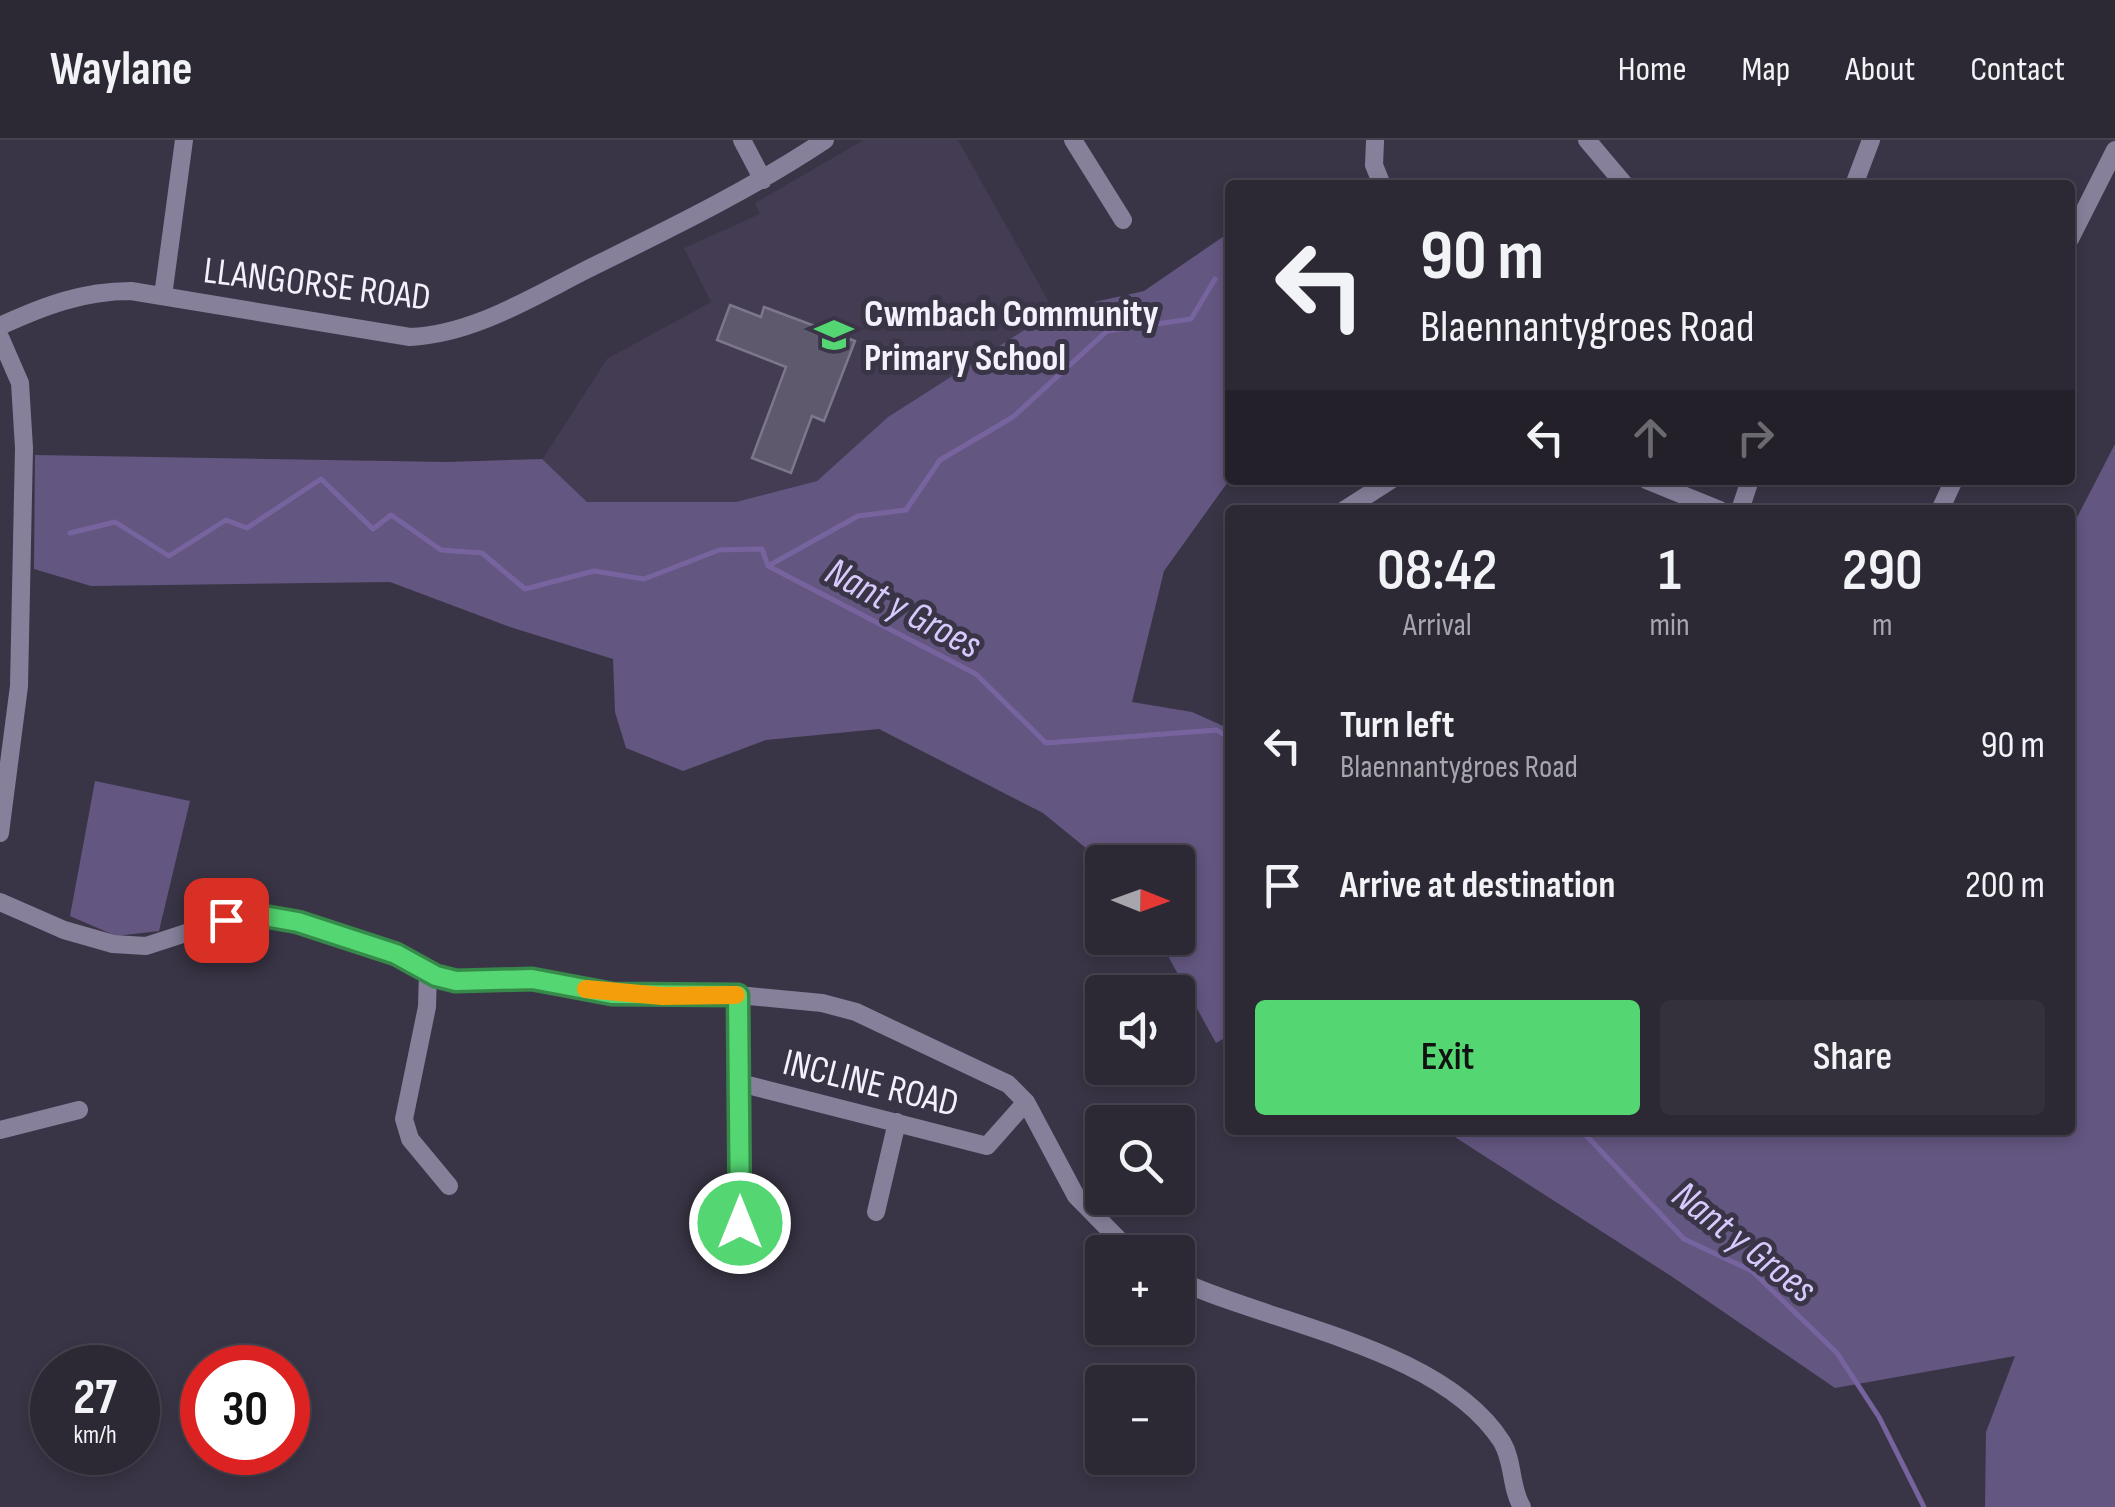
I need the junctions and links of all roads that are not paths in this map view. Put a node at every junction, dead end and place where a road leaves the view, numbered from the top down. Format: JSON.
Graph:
{"nodes":[{"id":1,"x":184,"y":140,"type":"edge"},
{"id":2,"x":742,"y":140,"type":"edge"},
{"id":3,"x":825,"y":140,"type":"edge"},
{"id":4,"x":1073,"y":140,"type":"edge"},
{"id":5,"x":1586,"y":140,"type":"edge"},
{"id":6,"x":1871,"y":140,"type":"edge"},
{"id":7,"x":1379,"y":141,"type":"edge"},
{"id":8,"x":2115,"y":150,"type":"edge"},
{"id":9,"x":763,"y":180,"type":"junction"},
{"id":10,"x":1380,"y":180,"type":"edge"},
{"id":11,"x":1621,"y":180,"type":"edge"},
{"id":12,"x":1856,"y":180,"type":"edge"},
{"id":13,"x":1123,"y":220,"type":"dead end"},
{"id":14,"x":2075,"y":228,"type":"edge"},
{"id":15,"x":163,"y":296,"type":"junction"},
{"id":16,"x":0,"y":326,"type":"edge"},
{"id":17,"x":0,"y":337,"type":"edge"},
{"id":18,"x":1384,"y":485,"type":"edge"},
{"id":19,"x":1658,"y":485,"type":"edge"},
{"id":20,"x":1352,"y":505,"type":"edge"},
{"id":21,"x":1708,"y":505,"type":"edge"},
{"id":22,"x":1,"y":821,"type":"edge"},
{"id":23,"x":0,"y":902,"type":"edge"},
{"id":24,"x":428,"y":972,"type":"junction"},
{"id":25,"x":738,"y":995,"type":"junction"},
{"id":26,"x":740,"y":1083,"type":"junction"},
{"id":27,"x":1026,"y":1102,"type":"junction"},
{"id":28,"x":78,"y":1110,"type":"dead end"},
{"id":29,"x":897,"y":1122,"type":"junction"},
{"id":30,"x":0,"y":1130,"type":"edge"},
{"id":31,"x":449,"y":1186,"type":"dead end"},
{"id":32,"x":876,"y":1212,"type":"dead end"},
{"id":33,"x":1114,"y":1235,"type":"edge"},
{"id":34,"x":739,"y":1258,"type":"dead end"},
{"id":35,"x":1195,"y":1286,"type":"edge"},
{"id":36,"x":1522,"y":1507,"type":"edge"}],
"edges":[{"from":1,"to":15,"type":"street"},
{"from":2,"to":9,"type":"street"},
{"from":3,"to":9,"type":"street","name":"LLANGORSE ROAD"},
{"from":4,"to":13,"type":"street"},
{"from":5,"to":11,"type":"street"},
{"from":6,"to":12,"type":"street"},
{"from":7,"to":10,"type":"street"},
{"from":8,"to":14,"type":"street"},
{"from":9,"to":15,"type":"street","name":"LLANGORSE ROAD"},
{"from":15,"to":16,"type":"street","name":"LLANGORSE ROAD"},
{"from":17,"to":22,"type":"street"},
{"from":18,"to":20,"type":"street"},
{"from":19,"to":21,"type":"street"},
{"from":23,"to":24,"type":"street"},
{"from":24,"to":25,"type":"street"},
{"from":24,"to":31,"type":"street"},
{"from":25,"to":26,"type":"street"},
{"from":25,"to":27,"type":"street"},
{"from":26,"to":29,"type":"street","name":"INCLINE ROAD"},
{"from":26,"to":34,"type":"street"},
{"from":27,"to":29,"type":"street","name":"INCLINE ROAD"},
{"from":27,"to":33,"type":"street"},
{"from":28,"to":30,"type":"street"},
{"from":29,"to":32,"type":"street"},
{"from":35,"to":36,"type":"street"}]}
